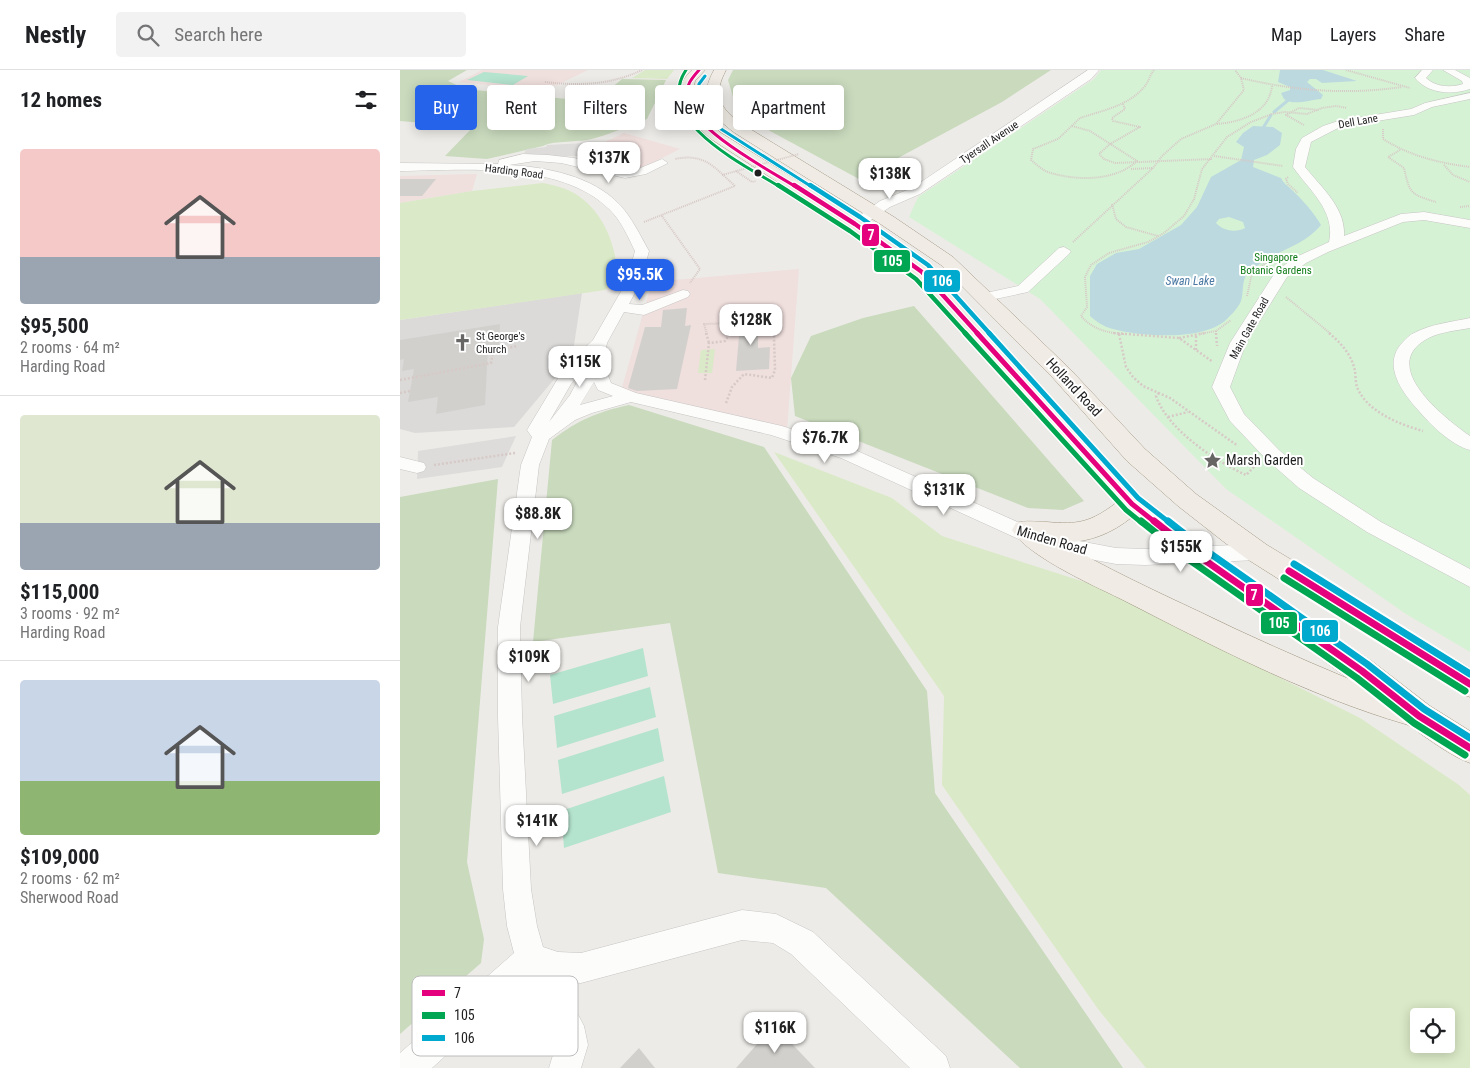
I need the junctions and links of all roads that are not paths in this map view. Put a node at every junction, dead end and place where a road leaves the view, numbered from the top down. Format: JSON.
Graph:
{"nodes":[{"id":1,"x":699,"y":70,"type":"edge"},
{"id":2,"x":720,"y":70,"type":"edge"},
{"id":3,"x":1094,"y":70,"type":"edge"},
{"id":4,"x":1448,"y":70,"type":"edge"},
{"id":5,"x":1427,"y":72,"type":"edge"},
{"id":6,"x":1463,"y":78,"type":"junction"},
{"id":7,"x":1470,"y":96,"type":"edge"},
{"id":8,"x":662,"y":163,"type":"road end"},
{"id":9,"x":400,"y":167,"type":"edge"},
{"id":10,"x":496,"y":168,"type":"junction"},
{"id":11,"x":872,"y":219,"type":"junction"},
{"id":12,"x":1470,"y":224,"type":"edge"},
{"id":13,"x":1335,"y":245,"type":"junction"},
{"id":14,"x":1064,"y":251,"type":"road end"},
{"id":15,"x":683,"y":294,"type":"road end"},
{"id":16,"x":986,"y":298,"type":"junction"},
{"id":17,"x":619,"y":307,"type":"junction"},
{"id":18,"x":1470,"y":322,"type":"edge"},
{"id":19,"x":599,"y":343,"type":"junction"},
{"id":20,"x":595,"y":363,"type":"junction"},
{"id":21,"x":556,"y":394,"type":"junction"},
{"id":22,"x":578,"y":395,"type":"junction"},
{"id":23,"x":631,"y":397,"type":"junction"},
{"id":24,"x":540,"y":437,"type":"junction"},
{"id":25,"x":1470,"y":444,"type":"edge"},
{"id":26,"x":1132,"y":504,"type":"junction"},
{"id":27,"x":1024,"y":533,"type":"junction"},
{"id":28,"x":1257,"y":552,"type":"junction"},
{"id":29,"x":1196,"y":554,"type":"junction"},
{"id":30,"x":1470,"y":579,"type":"edge"},
{"id":31,"x":1470,"y":684,"type":"edge"},
{"id":32,"x":1419,"y":716,"type":"junction"},
{"id":33,"x":1470,"y":748,"type":"edge"},
{"id":34,"x":531,"y":958,"type":"junction"},
{"id":35,"x":511,"y":976,"type":"edge"},
{"id":36,"x":541,"y":976,"type":"edge"},
{"id":37,"x":421,"y":1056,"type":"edge"},
{"id":38,"x":569,"y":1056,"type":"edge"},
{"id":39,"x":408,"y":1068,"type":"edge"},
{"id":40,"x":565,"y":1068,"type":"edge"},
{"id":41,"x":934,"y":1068,"type":"edge"}],
"edges":[{"from":1,"to":11,"type":"main road","name":"Holland Road"},
{"from":2,"to":11,"type":"main road","name":"Holland Road"},
{"from":3,"to":11,"type":"street","name":"Tyersall Avenue"},
{"from":4,"to":6,"type":"street"},
{"from":5,"to":6,"type":"street"},
{"from":5,"to":6,"type":"street"},
{"from":7,"to":13,"type":"street","name":"Dell Lane"},
{"from":8,"to":10,"type":"street"},
{"from":9,"to":10,"type":"street","name":"Harding Road"},
{"from":10,"to":17,"type":"street","name":"Harding Road"},
{"from":11,"to":16,"type":"main road","name":"Holland Road"},
{"from":11,"to":26,"type":"main road","name":"Holland Road"},
{"from":12,"to":13,"type":"street","name":"Main Gate Road"},
{"from":13,"to":30,"type":"street","name":"Main Gate Road"},
{"from":14,"to":16,"type":"street"},
{"from":15,"to":17,"type":"street"},
{"from":16,"to":28,"type":"main road","name":"Holland Road"},
{"from":17,"to":19,"type":"street","name":"Harding Road"},
{"from":18,"to":25,"type":"street"},
{"from":19,"to":20,"type":"street","name":"Harding Road"},
{"from":19,"to":21,"type":"street","name":"Harding Road"},
{"from":20,"to":22,"type":"street","name":"Harding Road"},
{"from":20,"to":23,"type":"street","name":"Minden Road"},
{"from":21,"to":22,"type":"street","name":"Minden Road"},
{"from":21,"to":24,"type":"street","name":"Harding Road"},
{"from":22,"to":23,"type":"street","name":"Minden Road"},
{"from":22,"to":24,"type":"street","name":"Harding Road"},
{"from":23,"to":24,"type":"street","name":"Minden Road"},
{"from":23,"to":27,"type":"street","name":"Minden Road"},
{"from":24,"to":34,"type":"street"},
{"from":26,"to":27,"type":"main road"},
{"from":26,"to":29,"type":"main road","name":"Holland Road"},
{"from":27,"to":29,"type":"street","name":"Minden Road"},
{"from":27,"to":32,"type":"main road"},
{"from":28,"to":29,"type":"street","name":"Minden Road"},
{"from":28,"to":31,"type":"main road","name":"Holland Road"},
{"from":29,"to":32,"type":"main road","name":"Holland Road"},
{"from":32,"to":33,"type":"main road","name":"Holland Road"},
{"from":34,"to":35,"type":"street"},
{"from":34,"to":36,"type":"street"},
{"from":34,"to":41,"type":"street"},
{"from":37,"to":39,"type":"street"},
{"from":38,"to":40,"type":"street"}]}
